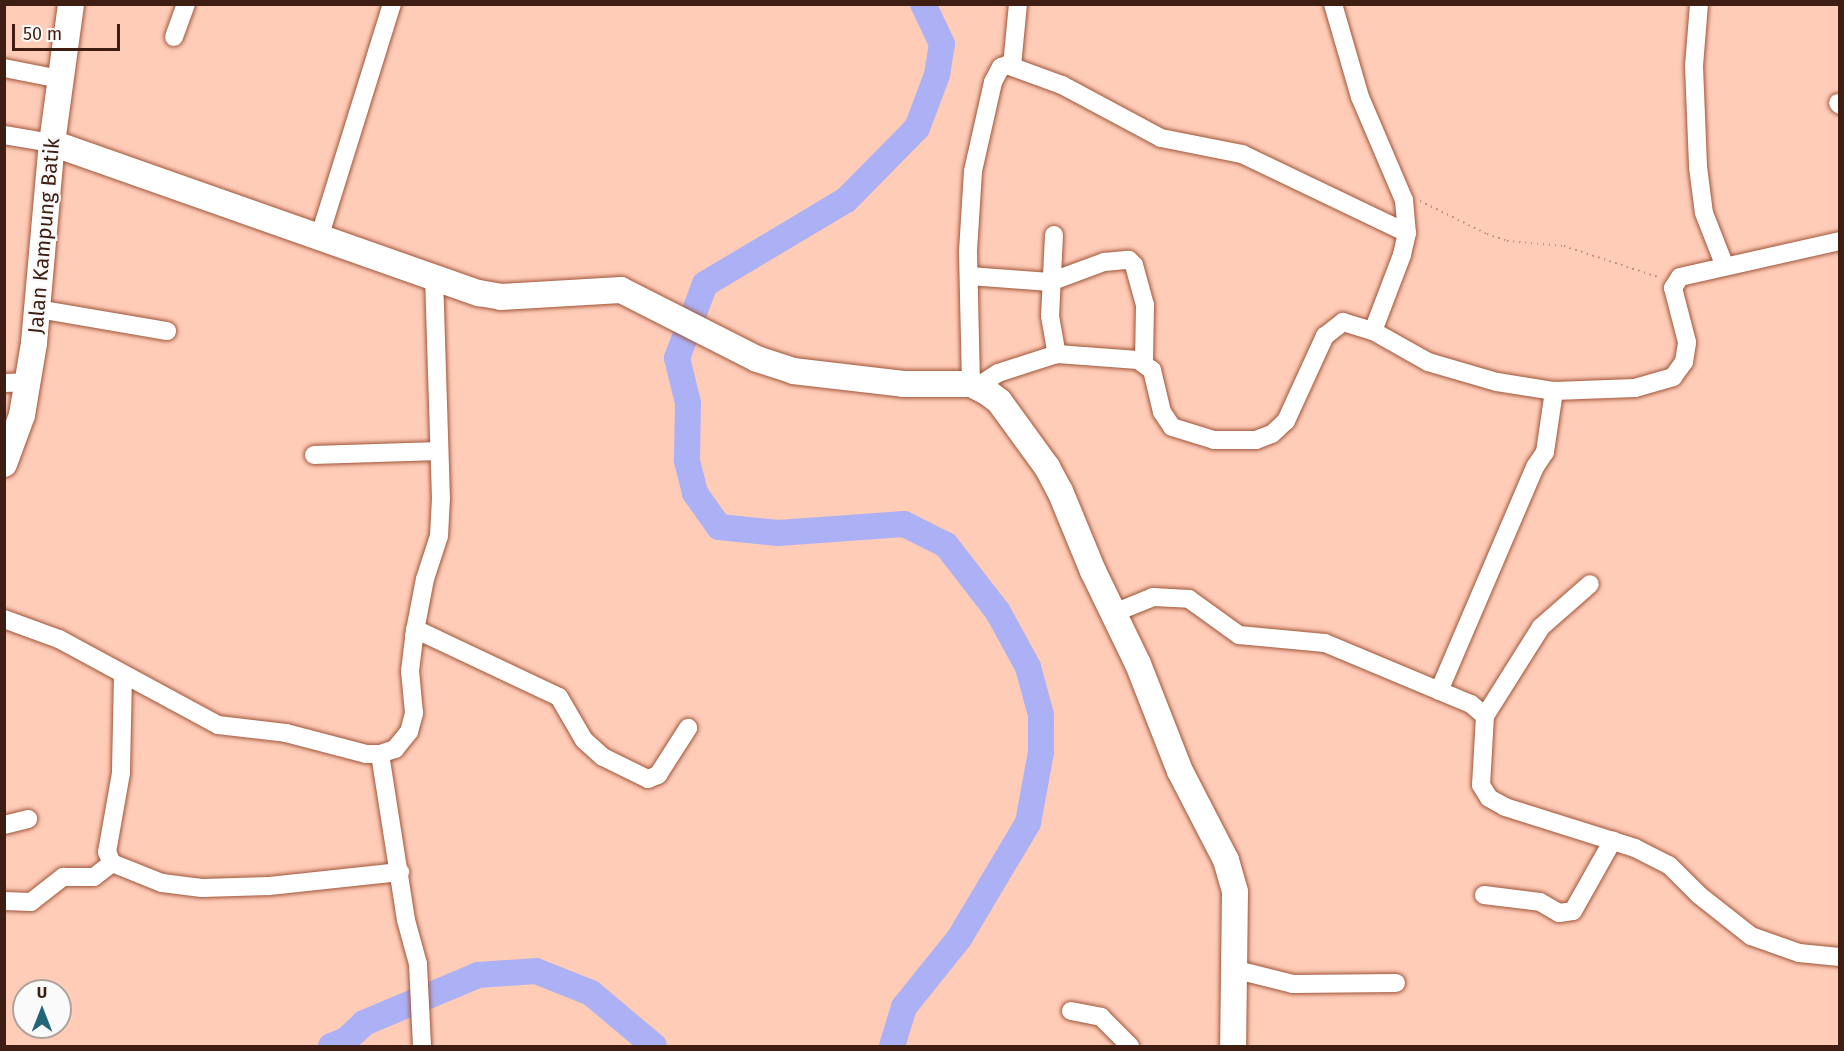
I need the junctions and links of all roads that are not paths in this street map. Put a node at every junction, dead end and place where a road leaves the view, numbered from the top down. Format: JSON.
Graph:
{"nodes":[{"id":1,"x":71,"y":4,"type":"edge"},
{"id":2,"x":186,"y":4,"type":"edge"},
{"id":3,"x":392,"y":4,"type":"edge"},
{"id":4,"x":1018,"y":4,"type":"edge"},
{"id":5,"x":1333,"y":4,"type":"edge"},
{"id":6,"x":1700,"y":4,"type":"edge"},
{"id":7,"x":174,"y":37,"type":"dead end"},
{"id":8,"x":1012,"y":66,"type":"junction"},
{"id":9,"x":4,"y":68,"type":"edge"},
{"id":10,"x":60,"y":79,"type":"junction"},
{"id":11,"x":4,"y":135,"type":"edge"},
{"id":12,"x":52,"y":143,"type":"junction"},
{"id":13,"x":1407,"y":233,"type":"junction"},
{"id":14,"x":320,"y":235,"type":"junction"},
{"id":15,"x":1053,"y":235,"type":"dead end"},
{"id":16,"x":1839,"y":241,"type":"edge"},
{"id":17,"x":1724,"y":264,"type":"junction"},
{"id":18,"x":434,"y":276,"type":"junction"},
{"id":19,"x":969,"y":276,"type":"junction"},
{"id":20,"x":1050,"y":282,"type":"junction"},
{"id":21,"x":38,"y":309,"type":"junction"},
{"id":22,"x":1373,"y":330,"type":"junction"},
{"id":23,"x":167,"y":331,"type":"dead end"},
{"id":24,"x":1057,"y":354,"type":"junction"},
{"id":25,"x":1144,"y":364,"type":"junction"},
{"id":26,"x":16,"y":382,"type":"edge"},
{"id":27,"x":975,"y":385,"type":"junction"},
{"id":28,"x":1554,"y":391,"type":"junction"},
{"id":29,"x":439,"y":452,"type":"junction"},
{"id":30,"x":314,"y":455,"type":"dead end"},
{"id":31,"x":4,"y":464,"type":"edge"},
{"id":32,"x":1590,"y":584,"type":"dead end"},
{"id":33,"x":1114,"y":613,"type":"junction"},
{"id":34,"x":4,"y":619,"type":"edge"},
{"id":35,"x":415,"y":629,"type":"junction"},
{"id":36,"x":123,"y":675,"type":"junction"},
{"id":37,"x":1439,"y":692,"type":"junction"},
{"id":38,"x":1485,"y":716,"type":"junction"},
{"id":39,"x":688,"y":728,"type":"dead end"},
{"id":40,"x":380,"y":754,"type":"junction"},
{"id":41,"x":28,"y":819,"type":"dead end"},
{"id":42,"x":4,"y":825,"type":"edge"},
{"id":43,"x":1613,"y":840,"type":"junction"},
{"id":44,"x":112,"y":863,"type":"junction"},
{"id":45,"x":400,"y":872,"type":"junction"},
{"id":46,"x":1484,"y":895,"type":"dead end"},
{"id":47,"x":4,"y":901,"type":"edge"},
{"id":48,"x":1839,"y":957,"type":"edge"},
{"id":49,"x":1233,"y":969,"type":"junction"},
{"id":50,"x":1396,"y":983,"type":"dead end"},
{"id":51,"x":1071,"y":1011,"type":"dead end"},
{"id":52,"x":422,"y":1047,"type":"edge"},
{"id":53,"x":1130,"y":1047,"type":"edge"},
{"id":54,"x":1233,"y":1047,"type":"edge"}],
"edges":[{"from":1,"to":10,"type":"street","name":"Jalan Kampung Batik"},
{"from":2,"to":7,"type":"street"},
{"from":3,"to":14,"type":"street"},
{"from":4,"to":8,"type":"street"},
{"from":5,"to":13,"type":"street"},
{"from":6,"to":17,"type":"street"},
{"from":8,"to":13,"type":"street"},
{"from":8,"to":19,"type":"street"},
{"from":9,"to":10,"type":"street"},
{"from":10,"to":12,"type":"street","name":"Jalan Kampung Batik"},
{"from":11,"to":12,"type":"street"},
{"from":12,"to":14,"type":"street"},
{"from":12,"to":21,"type":"street","name":"Jalan Kampung Batik"},
{"from":13,"to":22,"type":"street"},
{"from":14,"to":18,"type":"street"},
{"from":15,"to":20,"type":"street"},
{"from":16,"to":17,"type":"street"},
{"from":17,"to":28,"type":"street"},
{"from":18,"to":27,"type":"street"},
{"from":18,"to":29,"type":"street"},
{"from":19,"to":20,"type":"street"},
{"from":19,"to":27,"type":"street"},
{"from":20,"to":24,"type":"street"},
{"from":20,"to":25,"type":"street"},
{"from":21,"to":23,"type":"street"},
{"from":21,"to":26,"type":"street","name":"Jalan Kampung Batik"},
{"from":22,"to":25,"type":"street"},
{"from":22,"to":28,"type":"street"},
{"from":24,"to":25,"type":"street"},
{"from":24,"to":27,"type":"street"},
{"from":26,"to":31,"type":"street","name":"Jalan Kampung Batik"},
{"from":27,"to":33,"type":"street"},
{"from":28,"to":37,"type":"street"},
{"from":29,"to":30,"type":"street"},
{"from":29,"to":35,"type":"street"},
{"from":32,"to":38,"type":"street"},
{"from":33,"to":37,"type":"street"},
{"from":33,"to":49,"type":"street"},
{"from":34,"to":36,"type":"street"},
{"from":35,"to":39,"type":"street"},
{"from":35,"to":40,"type":"street"},
{"from":36,"to":40,"type":"street"},
{"from":36,"to":44,"type":"street"},
{"from":37,"to":38,"type":"street"},
{"from":38,"to":43,"type":"street"},
{"from":40,"to":45,"type":"street"},
{"from":41,"to":42,"type":"street"},
{"from":43,"to":46,"type":"street"},
{"from":43,"to":48,"type":"street"},
{"from":44,"to":45,"type":"street"},
{"from":44,"to":47,"type":"street"},
{"from":45,"to":52,"type":"street"},
{"from":49,"to":50,"type":"street"},
{"from":49,"to":54,"type":"street"},
{"from":51,"to":53,"type":"street"}]}
